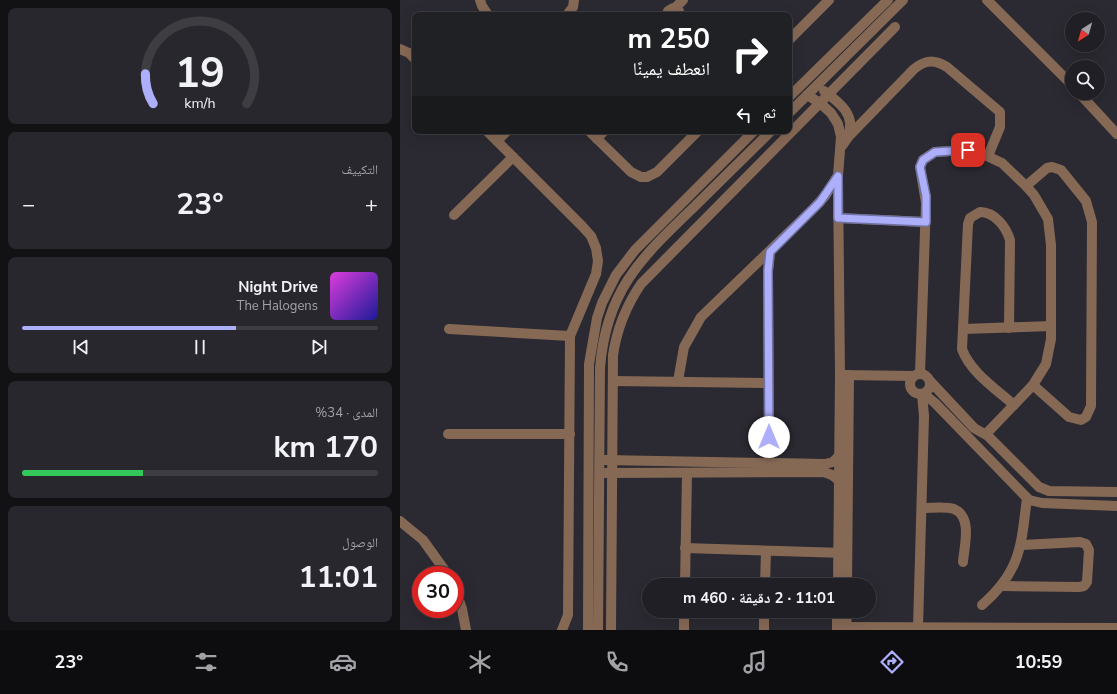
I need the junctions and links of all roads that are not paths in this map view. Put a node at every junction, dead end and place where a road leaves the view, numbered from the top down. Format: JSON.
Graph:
{"nodes":[{"id":1,"x":480,"y":0,"type":"edge"},
{"id":2,"x":574,"y":0,"type":"edge"},
{"id":3,"x":683,"y":0,"type":"edge"},
{"id":4,"x":829,"y":0,"type":"edge"},
{"id":5,"x":888,"y":0,"type":"edge"},
{"id":6,"x":903,"y":0,"type":"edge"},
{"id":7,"x":987,"y":0,"type":"edge"},
{"id":8,"x":486,"y":12,"type":"edge"},
{"id":9,"x":569,"y":12,"type":"edge"},
{"id":10,"x":668,"y":12,"type":"edge"},
{"id":11,"x":677,"y":12,"type":"edge"},
{"id":12,"x":895,"y":27,"type":"dead end"},
{"id":13,"x":792,"y":37,"type":"edge"},
{"id":14,"x":400,"y":49,"type":"edge"},
{"id":15,"x":412,"y":56,"type":"edge"},
{"id":16,"x":1065,"y":79,"type":"edge"},
{"id":17,"x":817,"y":86,"type":"junction"},
{"id":18,"x":792,"y":94,"type":"edge"},
{"id":19,"x":828,"y":94,"type":"junction"},
{"id":20,"x":807,"y":95,"type":"junction"},
{"id":21,"x":1085,"y":100,"type":"edge"},
{"id":22,"x":820,"y":103,"type":"junction"},
{"id":23,"x":792,"y":110,"type":"edge"},
{"id":24,"x":792,"y":131,"type":"edge"},
{"id":25,"x":592,"y":134,"type":"edge"},
{"id":26,"x":601,"y":134,"type":"edge"},
{"id":27,"x":695,"y":134,"type":"edge"},
{"id":28,"x":751,"y":134,"type":"edge"},
{"id":29,"x":764,"y":134,"type":"edge"},
{"id":30,"x":789,"y":134,"type":"edge"},
{"id":31,"x":1117,"y":134,"type":"edge"},
{"id":32,"x":493,"y":135,"type":"edge"},
{"id":33,"x":597,"y":139,"type":"junction"},
{"id":34,"x":844,"y":142,"type":"junction"},
{"id":35,"x":513,"y":156,"type":"junction"},
{"id":36,"x":988,"y":156,"type":"junction"},
{"id":37,"x":838,"y":176,"type":"junction"},
{"id":38,"x":1026,"y":186,"type":"junction"},
{"id":39,"x":454,"y":215,"type":"dead end"},
{"id":40,"x":838,"y":218,"type":"junction"},
{"id":41,"x":926,"y":222,"type":"junction"},
{"id":42,"x":770,"y":252,"type":"junction"},
{"id":43,"x":1051,"y":326,"type":"junction"},
{"id":44,"x":1009,"y":328,"type":"junction"},
{"id":45,"x":449,"y":329,"type":"dead end"},
{"id":46,"x":963,"y":330,"type":"junction"},
{"id":47,"x":570,"y":336,"type":"junction"},
{"id":48,"x":844,"y":375,"type":"junction"},
{"id":49,"x":917,"y":375,"type":"junction"},
{"id":50,"x":613,"y":381,"type":"junction"},
{"id":51,"x":930,"y":381,"type":"junction"},
{"id":52,"x":678,"y":382,"type":"junction"},
{"id":53,"x":768,"y":384,"type":"junction"},
{"id":54,"x":1033,"y":385,"type":"junction"},
{"id":55,"x":923,"y":394,"type":"junction"},
{"id":56,"x":1014,"y":405,"type":"junction"},
{"id":57,"x":971,"y":433,"type":"junction"},
{"id":58,"x":448,"y":434,"type":"dead end"},
{"id":59,"x":570,"y":434,"type":"junction"},
{"id":60,"x":989,"y":437,"type":"junction"},
{"id":61,"x":981,"y":450,"type":"junction"},
{"id":62,"x":838,"y":456,"type":"junction"},
{"id":63,"x":599,"y":459,"type":"junction"},
{"id":64,"x":612,"y":460,"type":"junction"},
{"id":65,"x":769,"y":464,"type":"junction"},
{"id":66,"x":599,"y":473,"type":"junction"},
{"id":67,"x":612,"y":473,"type":"junction"},
{"id":68,"x":687,"y":473,"type":"junction"},
{"id":69,"x":842,"y":478,"type":"junction"},
{"id":70,"x":1032,"y":480,"type":"junction"},
{"id":71,"x":1043,"y":489,"type":"junction"},
{"id":72,"x":1098,"y":491,"type":"junction"},
{"id":73,"x":1117,"y":492,"type":"edge"},
{"id":74,"x":1028,"y":497,"type":"junction"},
{"id":75,"x":1097,"y":505,"type":"junction"},
{"id":76,"x":1117,"y":506,"type":"edge"},
{"id":77,"x":922,"y":508,"type":"junction"},
{"id":78,"x":400,"y":521,"type":"edge"},
{"id":79,"x":1022,"y":544,"type":"junction"},
{"id":80,"x":685,"y":548,"type":"junction"},
{"id":81,"x":843,"y":548,"type":"junction"},
{"id":82,"x":766,"y":551,"type":"junction"},
{"id":83,"x":963,"y":562,"type":"dead end"},
{"id":84,"x":442,"y":566,"type":"edge"},
{"id":85,"x":685,"y":578,"type":"edge"},
{"id":86,"x":765,"y":578,"type":"edge"},
{"id":87,"x":839,"y":578,"type":"edge"},
{"id":88,"x":846,"y":578,"type":"edge"},
{"id":89,"x":1002,"y":586,"type":"junction"},
{"id":90,"x":982,"y":605,"type":"dead end"},
{"id":91,"x":464,"y":618,"type":"edge"},
{"id":92,"x":684,"y":618,"type":"edge"},
{"id":93,"x":764,"y":618,"type":"edge"},
{"id":94,"x":839,"y":618,"type":"edge"},
{"id":95,"x":845,"y":618,"type":"edge"},
{"id":96,"x":918,"y":627,"type":"junction"},
{"id":97,"x":1117,"y":628,"type":"edge"},
{"id":98,"x":843,"y":629,"type":"edge"},
{"id":99,"x":466,"y":630,"type":"edge"},
{"id":100,"x":562,"y":630,"type":"edge"},
{"id":101,"x":588,"y":630,"type":"edge"},
{"id":102,"x":598,"y":630,"type":"edge"},
{"id":103,"x":611,"y":630,"type":"edge"},
{"id":104,"x":684,"y":630,"type":"edge"},
{"id":105,"x":764,"y":630,"type":"edge"}],
"edges":[{"from":1,"to":8,"type":"street"},
{"from":2,"to":9,"type":"street"},
{"from":3,"to":11,"type":"street"},
{"from":4,"to":13,"type":"street"},
{"from":5,"to":18,"type":"street"},
{"from":6,"to":17,"type":"street"},
{"from":7,"to":16,"type":"street"},
{"from":10,"to":11,"type":"street"},
{"from":12,"to":19,"type":"street"},
{"from":14,"to":15,"type":"street"},
{"from":17,"to":19,"type":"street"},
{"from":17,"to":20,"type":"street"},
{"from":19,"to":22,"type":"street"},
{"from":19,"to":34,"type":"street"},
{"from":20,"to":22,"type":"street"},
{"from":20,"to":23,"type":"street"},
{"from":21,"to":31,"type":"street"},
{"from":22,"to":24,"type":"street"},
{"from":22,"to":34,"type":"street"},
{"from":25,"to":33,"type":"street"},
{"from":26,"to":33,"type":"street"},
{"from":27,"to":33,"type":"street"},
{"from":28,"to":101,"type":"street"},
{"from":29,"to":63,"type":"street"},
{"from":30,"to":50,"type":"street"},
{"from":32,"to":35,"type":"street"},
{"from":34,"to":36,"type":"street"},
{"from":34,"to":37,"type":"street"},
{"from":35,"to":39,"type":"street"},
{"from":35,"to":47,"type":"street"},
{"from":36,"to":38,"type":"street"},
{"from":36,"to":41,"type":"street"},
{"from":37,"to":40,"type":"street"},
{"from":37,"to":42,"type":"street"},
{"from":38,"to":43,"type":"street"},
{"from":38,"to":54,"type":"street"},
{"from":40,"to":41,"type":"street"},
{"from":40,"to":48,"type":"street"},
{"from":41,"to":49,"type":"street"},
{"from":42,"to":52,"type":"street"},
{"from":42,"to":53,"type":"street"},
{"from":43,"to":44,"type":"street"},
{"from":43,"to":54,"type":"street"},
{"from":44,"to":46,"type":"street"},
{"from":44,"to":46,"type":"street"},
{"from":45,"to":47,"type":"street"},
{"from":46,"to":56,"type":"street"},
{"from":47,"to":59,"type":"street"},
{"from":48,"to":49,"type":"street"},
{"from":48,"to":62,"type":"street"},
{"from":48,"to":69,"type":"street"},
{"from":49,"to":51,"type":"street"},
{"from":49,"to":55,"type":"street"},
{"from":50,"to":52,"type":"street"},
{"from":50,"to":64,"type":"street"},
{"from":51,"to":55,"type":"street"},
{"from":51,"to":57,"type":"street"},
{"from":52,"to":53,"type":"street"},
{"from":53,"to":65,"type":"street"},
{"from":54,"to":56,"type":"street"},
{"from":55,"to":57,"type":"street"},
{"from":55,"to":77,"type":"street"},
{"from":56,"to":60,"type":"street"},
{"from":57,"to":60,"type":"street"},
{"from":57,"to":61,"type":"street"},
{"from":58,"to":59,"type":"street"},
{"from":59,"to":100,"type":"street"},
{"from":60,"to":61,"type":"street"},
{"from":60,"to":70,"type":"street"},
{"from":61,"to":74,"type":"street"},
{"from":62,"to":65,"type":"street"},
{"from":62,"to":69,"type":"street"},
{"from":63,"to":64,"type":"street"},
{"from":63,"to":66,"type":"street"},
{"from":64,"to":65,"type":"street"},
{"from":64,"to":67,"type":"street"},
{"from":66,"to":67,"type":"street"},
{"from":66,"to":102,"type":"street"},
{"from":67,"to":68,"type":"street"},
{"from":67,"to":103,"type":"street"},
{"from":68,"to":69,"type":"street"},
{"from":68,"to":80,"type":"street"},
{"from":69,"to":81,"type":"street"},
{"from":70,"to":71,"type":"street"},
{"from":70,"to":74,"type":"street"},
{"from":71,"to":72,"type":"street"},
{"from":71,"to":74,"type":"street"},
{"from":72,"to":73,"type":"street"},
{"from":72,"to":75,"type":"street"},
{"from":74,"to":75,"type":"street"},
{"from":74,"to":79,"type":"street"},
{"from":75,"to":76,"type":"street"},
{"from":77,"to":83,"type":"street"},
{"from":77,"to":96,"type":"street"},
{"from":78,"to":84,"type":"street"},
{"from":79,"to":89,"type":"street"},
{"from":79,"to":89,"type":"street"},
{"from":80,"to":82,"type":"street"},
{"from":80,"to":85,"type":"street"},
{"from":81,"to":82,"type":"street"},
{"from":81,"to":87,"type":"street"},
{"from":81,"to":88,"type":"street"},
{"from":82,"to":86,"type":"street"},
{"from":89,"to":90,"type":"street"},
{"from":91,"to":99,"type":"street"},
{"from":92,"to":104,"type":"street"},
{"from":93,"to":105,"type":"street"},
{"from":94,"to":98,"type":"street"},
{"from":95,"to":98,"type":"street"},
{"from":96,"to":97,"type":"street"},
{"from":96,"to":98,"type":"street"}]}
